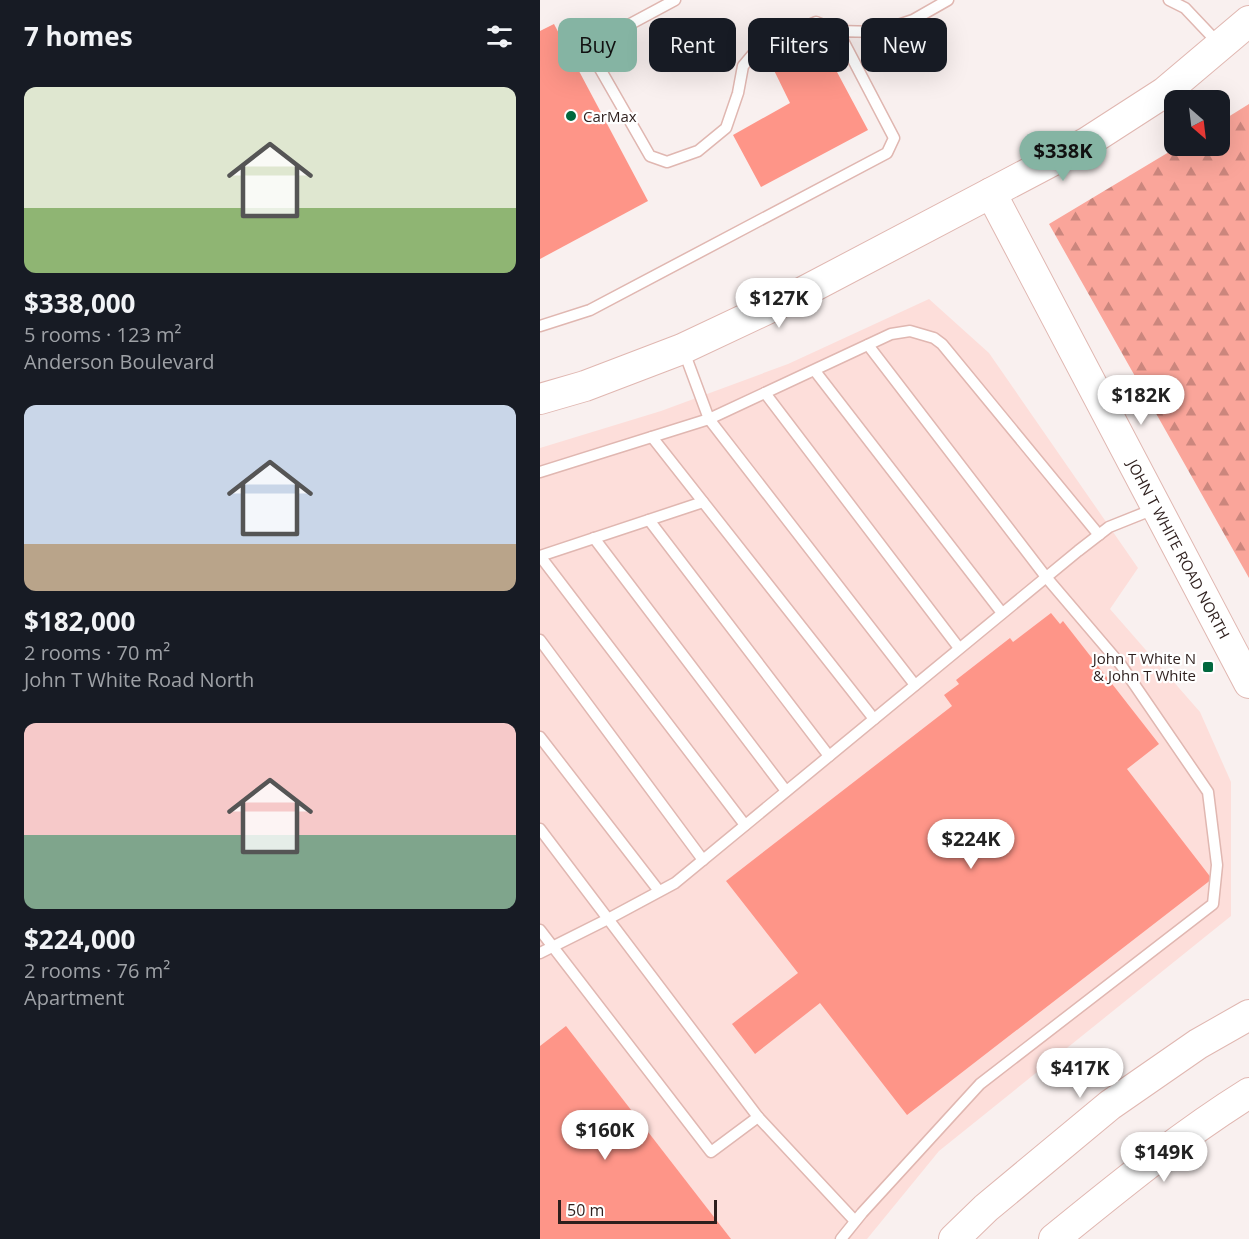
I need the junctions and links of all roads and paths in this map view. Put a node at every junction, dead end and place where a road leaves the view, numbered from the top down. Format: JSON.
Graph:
{"nodes":[{"id":1,"x":675,"y":0,"type":"edge"},
{"id":2,"x":948,"y":0,"type":"edge"},
{"id":3,"x":1169,"y":0,"type":"edge"},
{"id":4,"x":1249,"y":21,"type":"edge"},
{"id":5,"x":849,"y":31,"type":"edge"},
{"id":6,"x":1221,"y":45,"type":"junction"},
{"id":7,"x":849,"y":52,"type":"edge"},
{"id":8,"x":748,"y":59,"type":"edge"},
{"id":9,"x":991,"y":193,"type":"junction"},
{"id":10,"x":540,"y":326,"type":"edge"},
{"id":11,"x":868,"y":345,"type":"junction"},
{"id":12,"x":682,"y":349,"type":"junction"},
{"id":13,"x":815,"y":370,"type":"junction"},
{"id":14,"x":765,"y":393,"type":"junction"},
{"id":15,"x":540,"y":399,"type":"edge"},
{"id":16,"x":709,"y":419,"type":"junction"},
{"id":17,"x":652,"y":437,"type":"junction"},
{"id":18,"x":540,"y":472,"type":"edge"},
{"id":19,"x":703,"y":502,"type":"junction"},
{"id":20,"x":1157,"y":508,"type":"junction"},
{"id":21,"x":649,"y":520,"type":"junction"},
{"id":22,"x":1099,"y":535,"type":"junction"},
{"id":23,"x":594,"y":538,"type":"junction"},
{"id":24,"x":540,"y":556,"type":"edge"},
{"id":25,"x":1046,"y":578,"type":"junction"},
{"id":26,"x":1002,"y":613,"type":"junction"},
{"id":27,"x":540,"y":640,"type":"edge"},
{"id":28,"x":959,"y":648,"type":"junction"},
{"id":29,"x":1249,"y":683,"type":"edge"},
{"id":30,"x":915,"y":685,"type":"junction"},
{"id":31,"x":874,"y":719,"type":"junction"},
{"id":32,"x":540,"y":736,"type":"edge"},
{"id":33,"x":829,"y":756,"type":"junction"},
{"id":34,"x":786,"y":791,"type":"junction"},
{"id":35,"x":745,"y":825,"type":"junction"},
{"id":36,"x":540,"y":830,"type":"edge"},
{"id":37,"x":703,"y":860,"type":"junction"},
{"id":38,"x":659,"y":891,"type":"junction"},
{"id":39,"x":608,"y":919,"type":"junction"},
{"id":40,"x":540,"y":930,"type":"edge"},
{"id":41,"x":553,"y":946,"type":"junction"},
{"id":42,"x":540,"y":952,"type":"edge"},
{"id":43,"x":1249,"y":1015,"type":"edge"},
{"id":44,"x":1249,"y":1093,"type":"edge"},
{"id":45,"x":758,"y":1117,"type":"junction"},
{"id":46,"x":855,"y":1221,"type":"junction"},
{"id":47,"x":841,"y":1239,"type":"edge"},
{"id":48,"x":954,"y":1239,"type":"edge"},
{"id":49,"x":1054,"y":1239,"type":"edge"}],
"edges":[{"from":1,"to":8,"type":"lane"},
{"from":2,"to":5,"type":"lane"},
{"from":3,"to":6,"type":"lane"},
{"from":4,"to":6,"type":"street"},
{"from":6,"to":9,"type":"street"},
{"from":7,"to":10,"type":"lane"},
{"from":9,"to":12,"type":"street"},
{"from":9,"to":20,"type":"street","name":"JOHN T WHITE ROAD NORTH"},
{"from":11,"to":13,"type":"lane"},
{"from":11,"to":22,"type":"lane"},
{"from":11,"to":25,"type":"lane"},
{"from":12,"to":15,"type":"street"},
{"from":12,"to":16,"type":"lane"},
{"from":13,"to":14,"type":"lane"},
{"from":13,"to":26,"type":"lane"},
{"from":14,"to":16,"type":"lane"},
{"from":14,"to":28,"type":"lane"},
{"from":16,"to":17,"type":"lane"},
{"from":16,"to":30,"type":"lane"},
{"from":17,"to":18,"type":"lane"},
{"from":17,"to":19,"type":"lane"},
{"from":19,"to":21,"type":"lane"},
{"from":19,"to":31,"type":"lane"},
{"from":20,"to":22,"type":"lane"},
{"from":20,"to":29,"type":"street","name":"JOHN T WHITE ROAD NORTH"},
{"from":21,"to":23,"type":"lane"},
{"from":21,"to":33,"type":"lane"},
{"from":22,"to":25,"type":"lane"},
{"from":23,"to":24,"type":"lane"},
{"from":23,"to":34,"type":"lane"},
{"from":24,"to":35,"type":"lane"},
{"from":25,"to":26,"type":"lane"},
{"from":25,"to":46,"type":"lane"},
{"from":26,"to":28,"type":"lane"},
{"from":27,"to":37,"type":"lane"},
{"from":28,"to":30,"type":"lane"},
{"from":30,"to":31,"type":"lane"},
{"from":31,"to":33,"type":"lane"},
{"from":32,"to":38,"type":"lane"},
{"from":33,"to":34,"type":"lane"},
{"from":34,"to":35,"type":"lane"},
{"from":35,"to":37,"type":"lane"},
{"from":36,"to":39,"type":"lane"},
{"from":37,"to":38,"type":"lane"},
{"from":38,"to":39,"type":"lane"},
{"from":39,"to":41,"type":"lane"},
{"from":39,"to":45,"type":"lane"},
{"from":40,"to":41,"type":"lane"},
{"from":41,"to":42,"type":"lane"},
{"from":41,"to":45,"type":"lane"},
{"from":43,"to":48,"type":"street"},
{"from":44,"to":49,"type":"street"},
{"from":45,"to":46,"type":"lane"},
{"from":46,"to":47,"type":"lane"}]}
